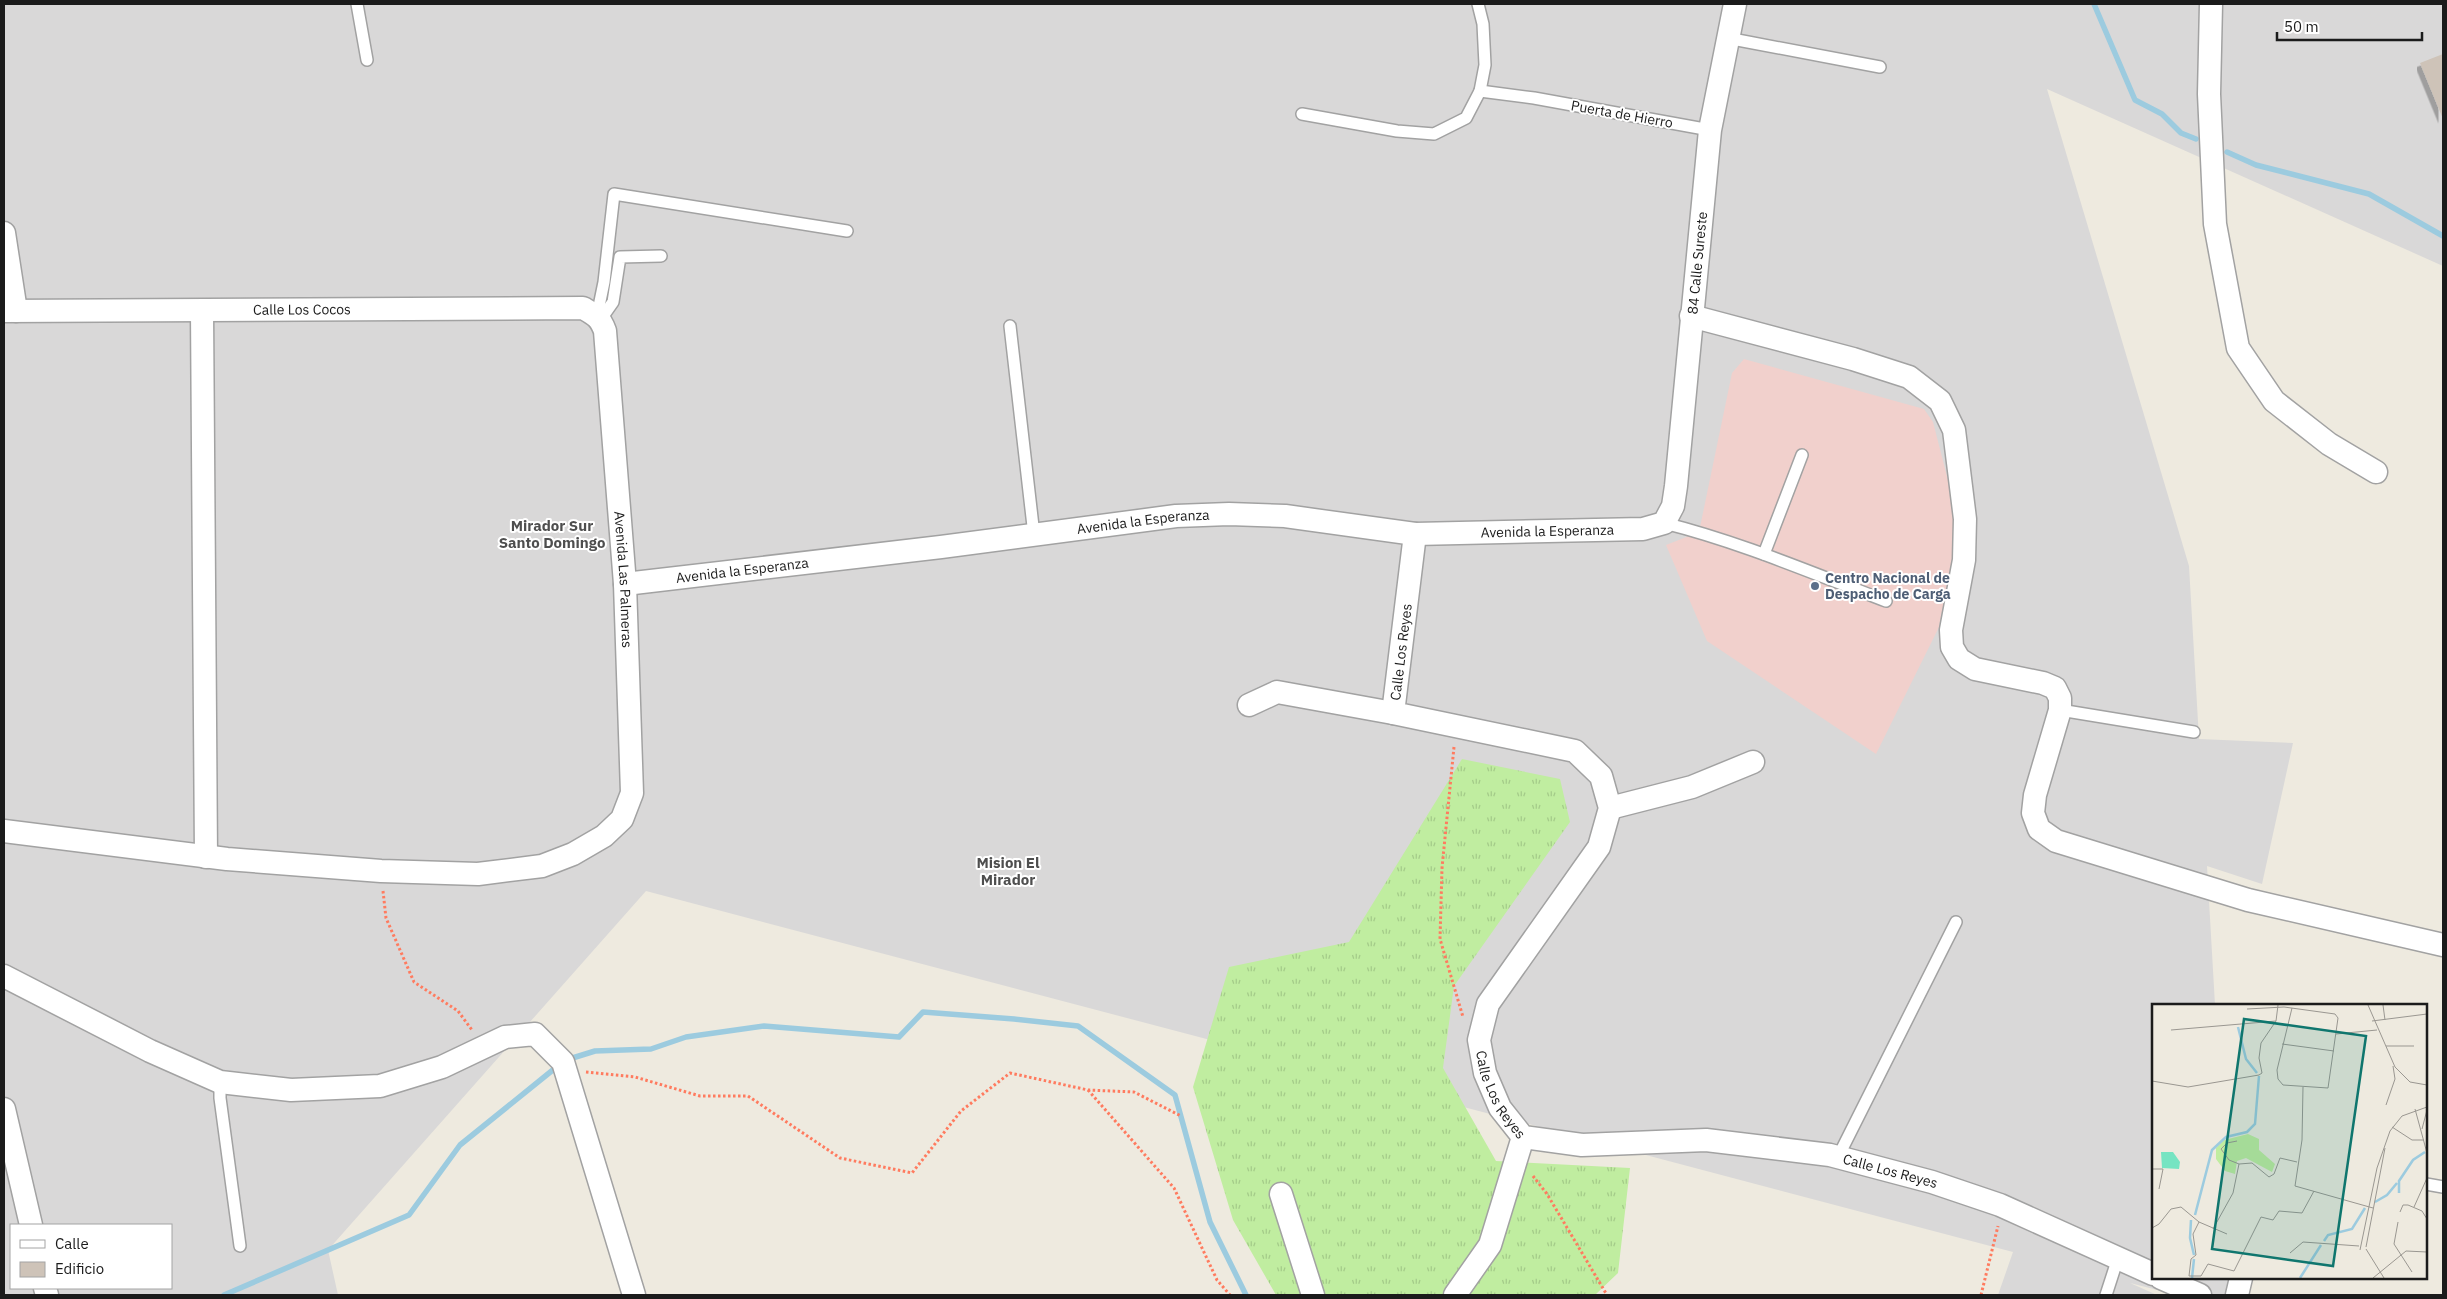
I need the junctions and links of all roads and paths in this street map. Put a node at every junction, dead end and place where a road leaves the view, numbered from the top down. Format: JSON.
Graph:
{"nodes":[{"id":1,"x":357,"y":4,"type":"edge"},
{"id":2,"x":1478,"y":4,"type":"edge"},
{"id":3,"x":1735,"y":4,"type":"edge"},
{"id":4,"x":2211,"y":4,"type":"edge"},
{"id":5,"x":1727,"y":38,"type":"junction"},
{"id":6,"x":367,"y":60,"type":"dead end"},
{"id":7,"x":1880,"y":67,"type":"dead end"},
{"id":8,"x":1480,"y":91,"type":"junction"},
{"id":9,"x":1302,"y":114,"type":"dead end"},
{"id":10,"x":1710,"y":130,"type":"junction"},
{"id":11,"x":847,"y":232,"type":"dead end"},
{"id":12,"x":4,"y":233,"type":"edge"},
{"id":13,"x":661,"y":256,"type":"dead end"},
{"id":14,"x":10,"y":311,"type":"edge"},
{"id":15,"x":202,"y":311,"type":"junction"},
{"id":16,"x":1691,"y":316,"type":"junction"},
{"id":17,"x":599,"y":317,"type":"junction"},
{"id":18,"x":1010,"y":326,"type":"dead end"},
{"id":19,"x":1802,"y":455,"type":"dead end"},
{"id":20,"x":2376,"y":472,"type":"dead end"},
{"id":21,"x":1664,"y":523,"type":"junction"},
{"id":22,"x":1415,"y":534,"type":"junction"},
{"id":23,"x":1034,"y":535,"type":"junction"},
{"id":24,"x":1764,"y":554,"type":"junction"},
{"id":25,"x":625,"y":584,"type":"junction"},
{"id":26,"x":1886,"y":601,"type":"dead end"},
{"id":27,"x":1249,"y":705,"type":"dead end"},
{"id":28,"x":2060,"y":710,"type":"junction"},
{"id":29,"x":1393,"y":713,"type":"junction"},
{"id":30,"x":1451,"y":725,"type":"junction"},
{"id":31,"x":2194,"y":732,"type":"dead end"},
{"id":32,"x":1754,"y":762,"type":"dead end"},
{"id":33,"x":1610,"y":808,"type":"junction"},
{"id":34,"x":4,"y":831,"type":"edge"},
{"id":35,"x":206,"y":857,"type":"junction"},
{"id":36,"x":381,"y":871,"type":"junction"},
{"id":37,"x":1956,"y":922,"type":"dead end"},
{"id":38,"x":2443,"y":945,"type":"edge"},
{"id":39,"x":4,"y":976,"type":"edge"},
{"id":40,"x":1479,"y":1040,"type":"junction"},
{"id":41,"x":484,"y":1047,"type":"junction"},
{"id":42,"x":565,"y":1070,"type":"junction"},
{"id":43,"x":220,"y":1082,"type":"junction"},
{"id":44,"x":1088,"y":1090,"type":"junction"},
{"id":45,"x":4,"y":1109,"type":"edge"},
{"id":46,"x":1181,"y":1116,"type":"dead end"},
{"id":47,"x":1520,"y":1146,"type":"junction"},
{"id":48,"x":1838,"y":1157,"type":"junction"},
{"id":49,"x":2427,"y":1184,"type":"edge"},
{"id":50,"x":2443,"y":1187,"type":"edge"},
{"id":51,"x":1281,"y":1194,"type":"dead end"},
{"id":52,"x":2000,"y":1205,"type":"junction"},
{"id":53,"x":31,"y":1224,"type":"edge"},
{"id":54,"x":240,"y":1246,"type":"dead end"},
{"id":55,"x":2118,"y":1258,"type":"junction"},
{"id":56,"x":2152,"y":1274,"type":"edge"},
{"id":57,"x":2163,"y":1279,"type":"edge"},
{"id":58,"x":2241,"y":1279,"type":"edge"},
{"id":59,"x":634,"y":1295,"type":"edge"},
{"id":60,"x":1230,"y":1295,"type":"edge"},
{"id":61,"x":1313,"y":1295,"type":"edge"},
{"id":62,"x":1455,"y":1295,"type":"edge"},
{"id":63,"x":1607,"y":1295,"type":"edge"},
{"id":64,"x":1980,"y":1295,"type":"edge"},
{"id":65,"x":2106,"y":1295,"type":"edge"},
{"id":66,"x":2200,"y":1295,"type":"edge"},
{"id":67,"x":2237,"y":1295,"type":"edge"}],
"edges":[{"from":1,"to":6,"type":"lane"},
{"from":2,"to":8,"type":"lane"},
{"from":3,"to":5,"type":"street","name":"84 Calle Sureste"},
{"from":4,"to":20,"type":"street"},
{"from":5,"to":7,"type":"lane"},
{"from":5,"to":10,"type":"street","name":"84 Calle Sureste"},
{"from":8,"to":9,"type":"lane"},
{"from":8,"to":10,"type":"lane","name":"Puerta de Hierro"},
{"from":10,"to":16,"type":"street","name":"84 Calle Sureste"},
{"from":11,"to":17,"type":"lane"},
{"from":12,"to":14,"type":"street"},
{"from":13,"to":17,"type":"lane"},
{"from":14,"to":15,"type":"street","name":"Calle Los Cocos"},
{"from":15,"to":17,"type":"street","name":"Calle Los Cocos"},
{"from":15,"to":35,"type":"street"},
{"from":16,"to":21,"type":"street","name":"84 Calle Sureste"},
{"from":16,"to":28,"type":"street"},
{"from":17,"to":25,"type":"street","name":"Avenida Las Palmeras"},
{"from":18,"to":23,"type":"lane"},
{"from":19,"to":24,"type":"lane"},
{"from":21,"to":22,"type":"street","name":"Avenida la Esperanza"},
{"from":21,"to":24,"type":"lane"},
{"from":22,"to":23,"type":"street","name":"Avenida la Esperanza"},
{"from":22,"to":29,"type":"street","name":"Calle Los Reyes"},
{"from":23,"to":25,"type":"street","name":"Avenida la Esperanza"},
{"from":24,"to":26,"type":"lane"},
{"from":25,"to":36,"type":"street","name":"Avenida Las Palmeras"},
{"from":27,"to":29,"type":"street"},
{"from":28,"to":31,"type":"lane"},
{"from":28,"to":38,"type":"street"},
{"from":29,"to":30,"type":"street","name":"Calle Los Reyes"},
{"from":30,"to":33,"type":"street","name":"Calle Los Reyes"},
{"from":30,"to":40,"type":"path"},
{"from":32,"to":33,"type":"street"},
{"from":33,"to":40,"type":"street","name":"Calle Los Reyes"},
{"from":34,"to":35,"type":"street","name":"Avenida Las Palmeras"},
{"from":35,"to":36,"type":"street","name":"Avenida Las Palmeras"},
{"from":36,"to":41,"type":"path"},
{"from":37,"to":48,"type":"lane"},
{"from":39,"to":43,"type":"street"},
{"from":40,"to":47,"type":"street","name":"Calle Los Reyes"},
{"from":41,"to":42,"type":"street"},
{"from":41,"to":43,"type":"street"},
{"from":42,"to":44,"type":"path"},
{"from":42,"to":59,"type":"street"},
{"from":43,"to":54,"type":"lane"},
{"from":44,"to":46,"type":"path"},
{"from":44,"to":60,"type":"path"},
{"from":45,"to":53,"type":"street"},
{"from":47,"to":48,"type":"street","name":"Calle Los Reyes"},
{"from":47,"to":62,"type":"street"},
{"from":47,"to":63,"type":"path"},
{"from":48,"to":52,"type":"street","name":"Calle Los Reyes"},
{"from":49,"to":50,"type":"lane"},
{"from":51,"to":61,"type":"street"},
{"from":52,"to":55,"type":"street","name":"Calle Los Reyes"},
{"from":52,"to":64,"type":"path"},
{"from":55,"to":56,"type":"street","name":"Calle Los Reyes"},
{"from":55,"to":65,"type":"lane"},
{"from":57,"to":66,"type":"street"},
{"from":58,"to":67,"type":"street"}]}
